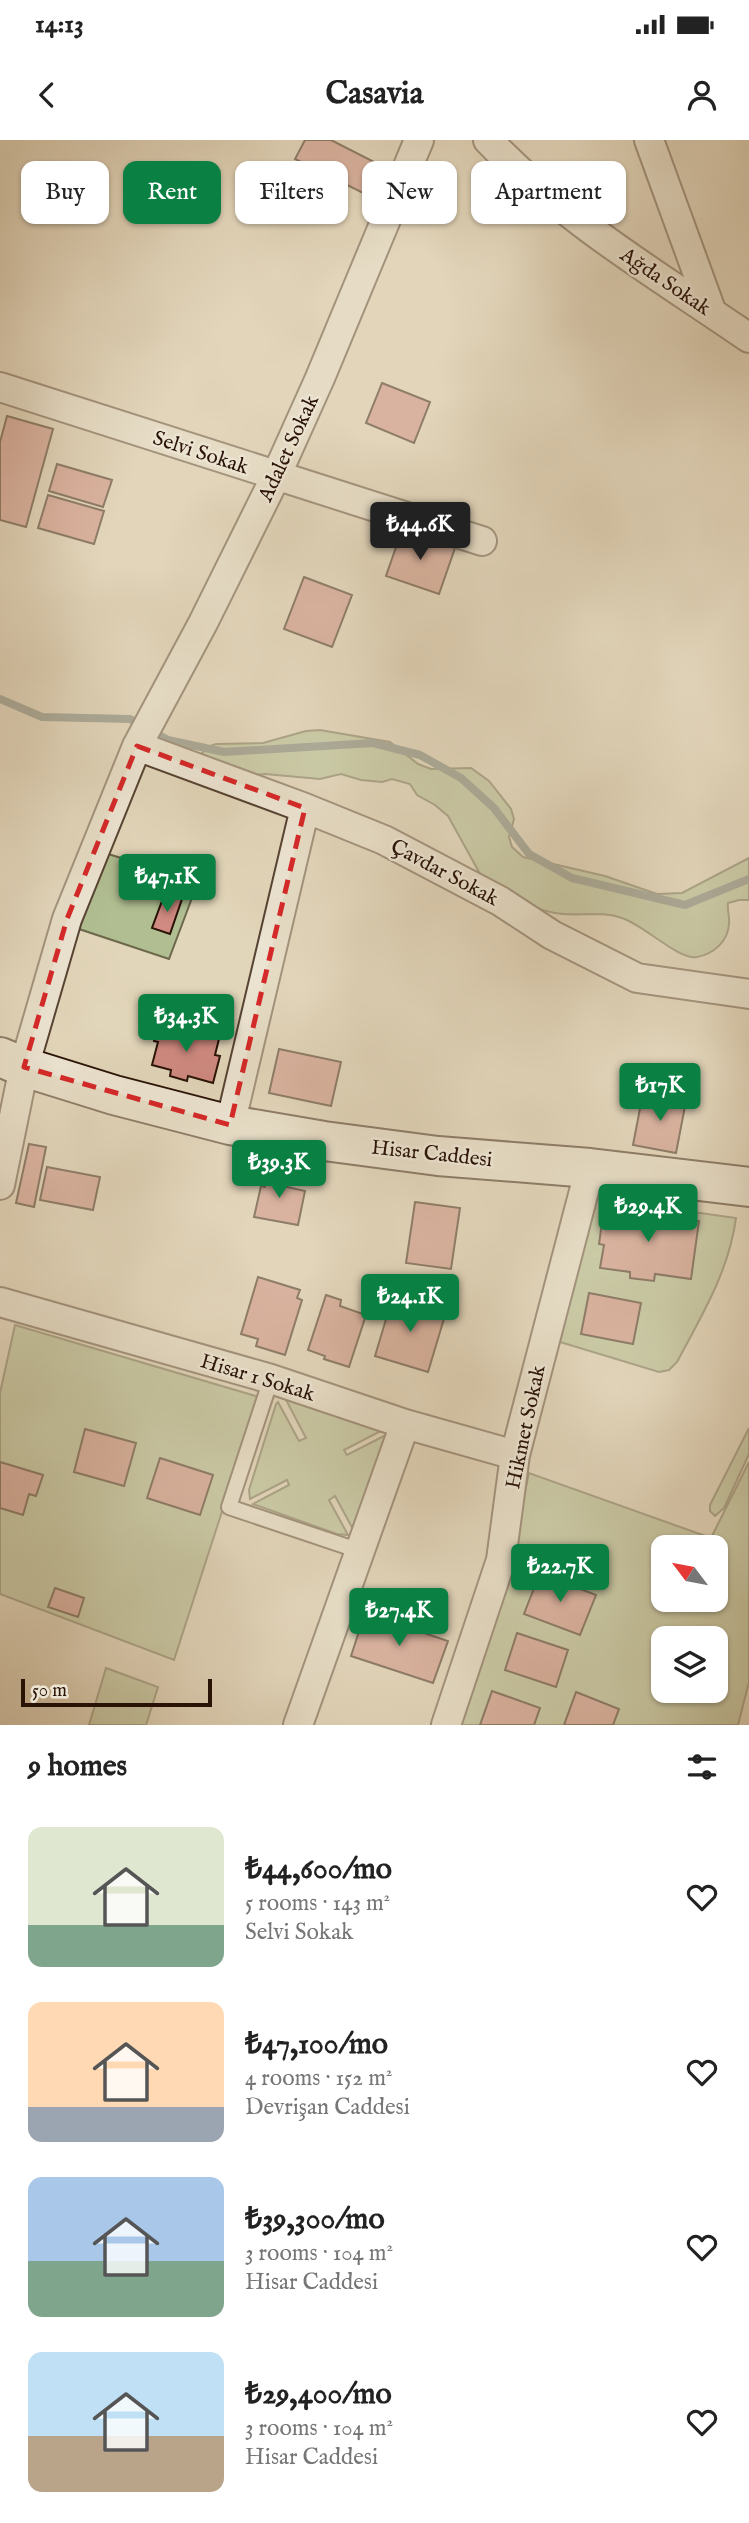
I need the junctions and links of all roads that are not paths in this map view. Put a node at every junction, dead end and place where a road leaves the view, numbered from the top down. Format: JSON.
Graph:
{"nodes":[{"id":1,"x":419,"y":140,"type":"edge"},
{"id":2,"x":488,"y":140,"type":"edge"},
{"id":3,"x":649,"y":140,"type":"edge"},
{"id":4,"x":712,"y":313,"type":"junction"},
{"id":5,"x":749,"y":338,"type":"edge"},
{"id":6,"x":0,"y":387,"type":"edge"},
{"id":7,"x":276,"y":476,"type":"junction"},
{"id":8,"x":482,"y":541,"type":"dead end"},
{"id":9,"x":139,"y":743,"type":"junction"},
{"id":10,"x":305,"y":808,"type":"junction"},
{"id":11,"x":749,"y":994,"type":"edge"},
{"id":12,"x":12,"y":1062,"type":"edge"},
{"id":13,"x":230,"y":1125,"type":"junction"},
{"id":14,"x":590,"y":1168,"type":"junction"},
{"id":15,"x":0,"y":1185,"type":"edge"},
{"id":16,"x":749,"y":1187,"type":"edge"},
{"id":17,"x":0,"y":1302,"type":"edge"},
{"id":18,"x":271,"y":1380,"type":"junction"},
{"id":19,"x":405,"y":1424,"type":"junction"},
{"id":20,"x":514,"y":1455,"type":"junction"},
{"id":21,"x":360,"y":1551,"type":"junction"},
{"id":22,"x":308,"y":1722,"type":"edge"},
{"id":23,"x":446,"y":1725,"type":"edge"}],
"edges":[{"from":1,"to":7,"type":"street","name":"Adalet Sokak"},
{"from":2,"to":4,"type":"street","name":"Ağda Sokak"},
{"from":3,"to":4,"type":"street"},
{"from":4,"to":5,"type":"street","name":"Ağda Sokak"},
{"from":6,"to":7,"type":"street","name":"Selvi Sokak"},
{"from":7,"to":8,"type":"street","name":"Selvi Sokak"},
{"from":7,"to":9,"type":"street","name":"Adalet Sokak"},
{"from":9,"to":10,"type":"street","name":"Çavdar Sokak"},
{"from":9,"to":12,"type":"street","name":"Adalet Sokak"},
{"from":10,"to":11,"type":"street","name":"Çavdar Sokak"},
{"from":10,"to":13,"type":"street"},
{"from":12,"to":13,"type":"street","name":"Hisar Caddesi"},
{"from":12,"to":15,"type":"street","name":"Adalet Sokak"},
{"from":13,"to":14,"type":"street","name":"Hisar Caddesi"},
{"from":14,"to":16,"type":"street","name":"Hisar Caddesi"},
{"from":14,"to":20,"type":"street","name":"Hikmet Sokak"},
{"from":17,"to":18,"type":"street","name":"Hisar 1 Sokak"},
{"from":18,"to":19,"type":"street","name":"Hisar 1 Sokak"},
{"from":18,"to":21,"type":"lane"},
{"from":19,"to":20,"type":"street","name":"Hisar 1 Sokak"},
{"from":19,"to":21,"type":"street"},
{"from":20,"to":23,"type":"street","name":"Hikmet Sokak"},
{"from":21,"to":22,"type":"street"}]}
